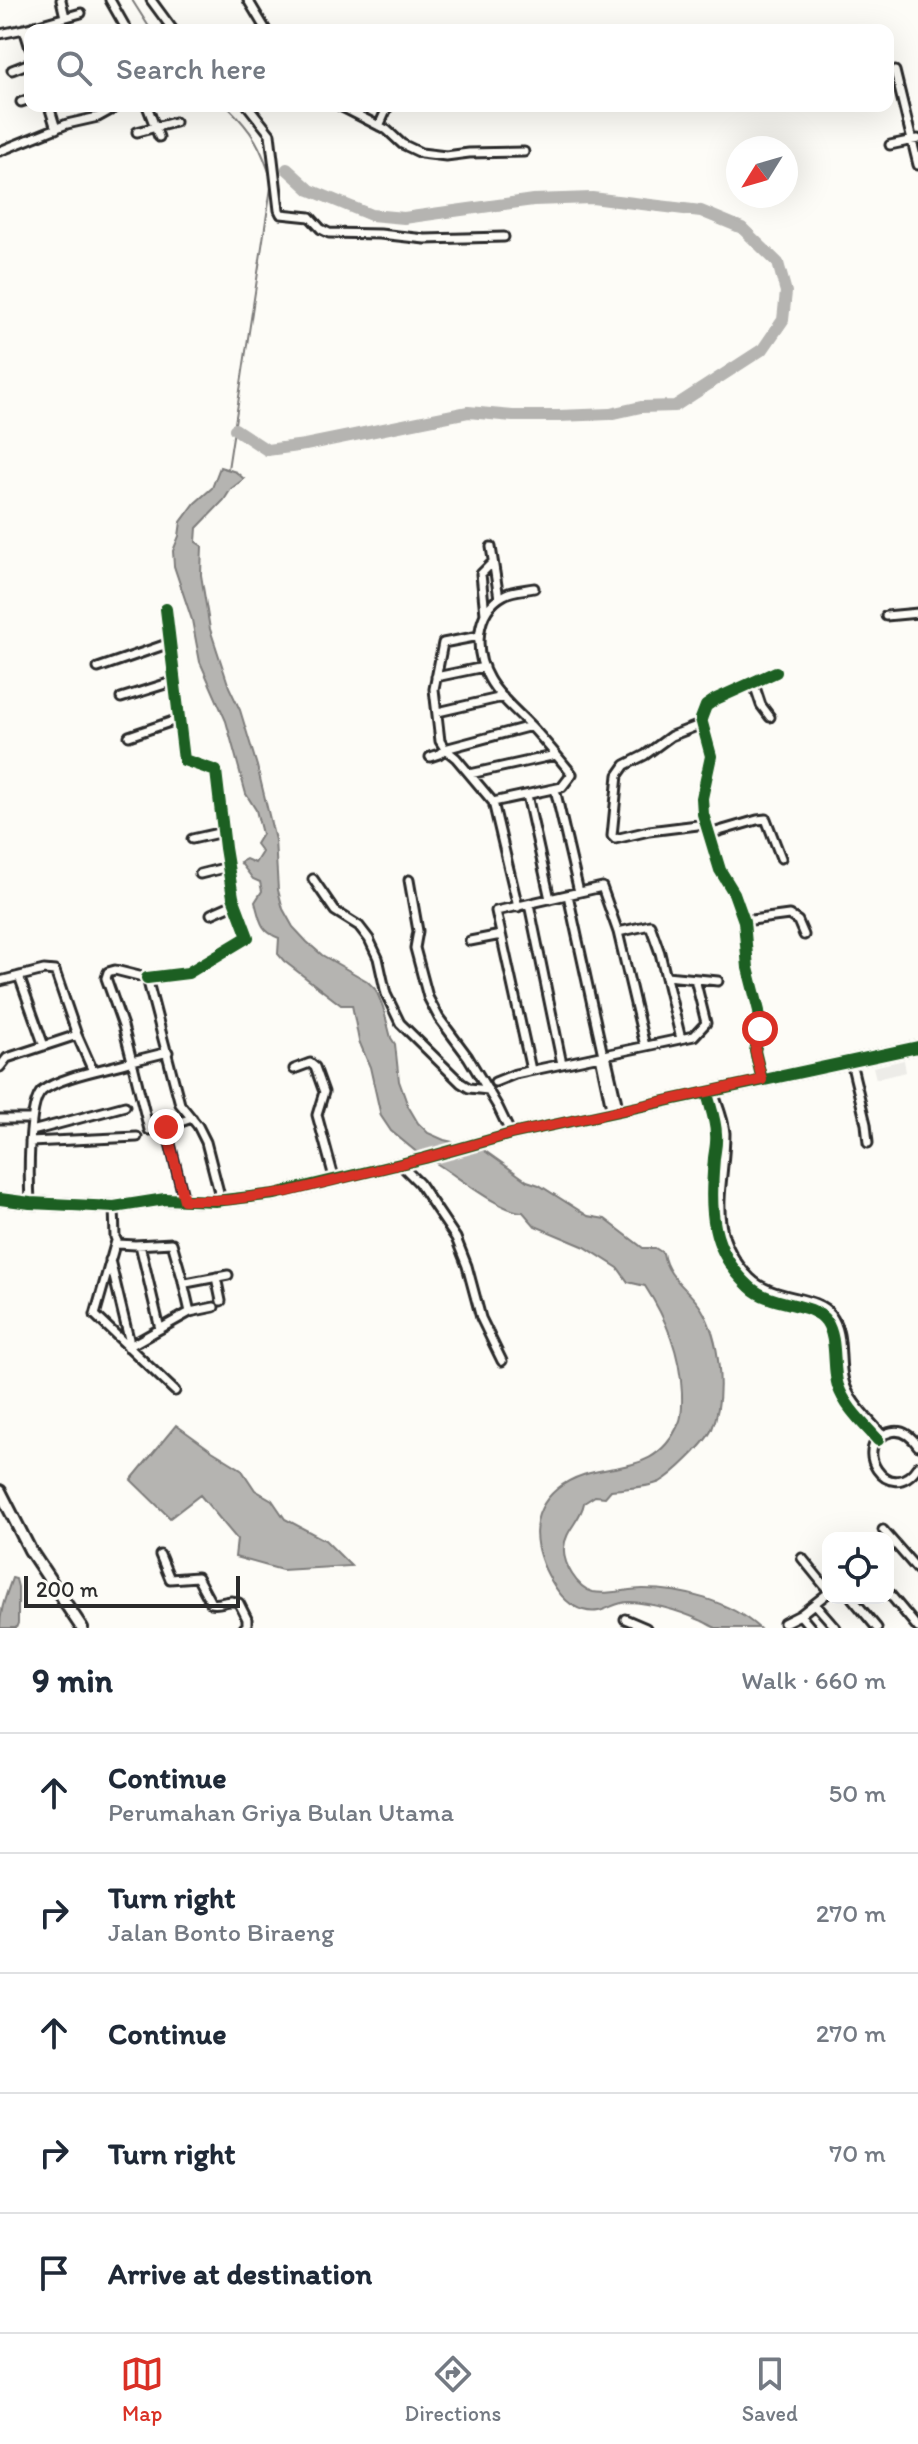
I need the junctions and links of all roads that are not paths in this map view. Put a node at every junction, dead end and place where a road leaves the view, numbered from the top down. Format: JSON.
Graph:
{"nodes":[{"id":1,"x":61,"y":0,"type":"edge"},
{"id":2,"x":110,"y":0,"type":"edge"},
{"id":3,"x":151,"y":0,"type":"edge"},
{"id":4,"x":248,"y":0,"type":"edge"},
{"id":5,"x":81,"y":13,"type":"dead end"},
{"id":6,"x":65,"y":17,"type":"junction"},
{"id":7,"x":41,"y":24,"type":"edge"},
{"id":8,"x":124,"y":24,"type":"edge"},
{"id":9,"x":169,"y":24,"type":"edge"},
{"id":10,"x":262,"y":24,"type":"edge"},
{"id":11,"x":24,"y":29,"type":"edge"},
{"id":12,"x":0,"y":34,"type":"edge"},
{"id":13,"x":24,"y":65,"type":"edge"},
{"id":14,"x":12,"y":70,"type":"dead end"},
{"id":15,"x":895,"y":71,"type":"dead end"},
{"id":16,"x":24,"y":101,"type":"edge"},
{"id":17,"x":21,"y":102,"type":"dead end"},
{"id":18,"x":51,"y":112,"type":"edge"},
{"id":19,"x":107,"y":112,"type":"edge"},
{"id":20,"x":149,"y":112,"type":"edge"},
{"id":21,"x":253,"y":112,"type":"edge"},
{"id":22,"x":352,"y":112,"type":"edge"},
{"id":23,"x":385,"y":112,"type":"edge"},
{"id":24,"x":175,"y":122,"type":"dead end"},
{"id":25,"x":379,"y":126,"type":"junction"},
{"id":26,"x":155,"y":127,"type":"junction"},
{"id":27,"x":56,"y":129,"type":"junction"},
{"id":28,"x":137,"y":132,"type":"dead end"},
{"id":29,"x":159,"y":137,"type":"dead end"},
{"id":30,"x":915,"y":140,"type":"edge"},
{"id":31,"x":890,"y":145,"type":"dead end"},
{"id":32,"x":0,"y":151,"type":"edge"},
{"id":33,"x":524,"y":152,"type":"dead end"},
{"id":34,"x":918,"y":165,"type":"edge"},
{"id":35,"x":504,"y":237,"type":"dead end"},
{"id":36,"x":491,"y":547,"type":"dead end"},
{"id":37,"x":493,"y":562,"type":"junction"},
{"id":38,"x":534,"y":588,"type":"dead end"},
{"id":39,"x":499,"y":598,"type":"junction"},
{"id":40,"x":166,"y":609,"type":"dead end"},
{"id":41,"x":918,"y":613,"type":"edge"},
{"id":42,"x":485,"y":614,"type":"junction"},
{"id":43,"x":886,"y":616,"type":"dead end"},
{"id":44,"x":479,"y":636,"type":"junction"},
{"id":45,"x":170,"y":643,"type":"junction"},
{"id":46,"x":484,"y":667,"type":"junction"},
{"id":47,"x":98,"y":668,"type":"dead end"},
{"id":48,"x":776,"y":672,"type":"dead end"},
{"id":49,"x":436,"y":677,"type":"junction"},
{"id":50,"x":175,"y":681,"type":"junction"},
{"id":51,"x":753,"y":681,"type":"junction"},
{"id":52,"x":503,"y":697,"type":"junction"},
{"id":53,"x":121,"y":698,"type":"dead end"},
{"id":54,"x":438,"y":712,"type":"junction"},
{"id":55,"x":770,"y":717,"type":"dead end"},
{"id":56,"x":179,"y":719,"type":"junction"},
{"id":57,"x":702,"y":724,"type":"junction"},
{"id":58,"x":531,"y":726,"type":"junction"},
{"id":59,"x":129,"y":736,"type":"dead end"},
{"id":60,"x":445,"y":749,"type":"junction"},
{"id":61,"x":556,"y":755,"type":"junction"},
{"id":62,"x":430,"y":757,"type":"dead end"},
{"id":63,"x":470,"y":774,"type":"junction"},
{"id":64,"x":555,"y":789,"type":"junction"},
{"id":65,"x":527,"y":795,"type":"junction"},
{"id":66,"x":493,"y":802,"type":"junction"},
{"id":67,"x":706,"y":824,"type":"junction"},
{"id":68,"x":223,"y":832,"type":"junction"},
{"id":69,"x":709,"y":834,"type":"junction"},
{"id":70,"x":192,"y":839,"type":"dead end"},
{"id":71,"x":781,"y":858,"type":"dead end"},
{"id":72,"x":228,"y":867,"type":"junction"},
{"id":73,"x":200,"y":874,"type":"dead end"},
{"id":74,"x":313,"y":879,"type":"dead end"},
{"id":75,"x":409,"y":880,"type":"dead end"},
{"id":76,"x":579,"y":892,"type":"junction"},
{"id":77,"x":568,"y":895,"type":"junction"},
{"id":78,"x":550,"y":899,"type":"junction"},
{"id":79,"x":236,"y":903,"type":"junction"},
{"id":80,"x":529,"y":904,"type":"junction"},
{"id":81,"x":518,"y":907,"type":"junction"},
{"id":82,"x":211,"y":914,"type":"dead end"},
{"id":83,"x":744,"y":921,"type":"junction"},
{"id":84,"x":618,"y":932,"type":"junction"},
{"id":85,"x":501,"y":935,"type":"junction"},
{"id":86,"x":804,"y":935,"type":"dead end"},
{"id":87,"x":470,"y":941,"type":"dead end"},
{"id":88,"x":19,"y":976,"type":"junction"},
{"id":89,"x":666,"y":976,"type":"junction"},
{"id":90,"x":147,"y":978,"type":"junction"},
{"id":91,"x":695,"y":979,"type":"junction"},
{"id":92,"x":0,"y":981,"type":"edge"},
{"id":93,"x":718,"y":981,"type":"dead end"},
{"id":94,"x":77,"y":1035,"type":"junction"},
{"id":95,"x":681,"y":1039,"type":"junction"},
{"id":96,"x":44,"y":1046,"type":"junction"},
{"id":97,"x":645,"y":1046,"type":"junction"},
{"id":98,"x":918,"y":1047,"type":"edge"},
{"id":99,"x":168,"y":1052,"type":"junction"},
{"id":100,"x":603,"y":1055,"type":"junction"},
{"id":101,"x":132,"y":1061,"type":"junction"},
{"id":102,"x":851,"y":1062,"type":"junction"},
{"id":103,"x":562,"y":1064,"type":"junction"},
{"id":104,"x":0,"y":1067,"type":"edge"},
{"id":105,"x":294,"y":1069,"type":"dead end"},
{"id":106,"x":531,"y":1070,"type":"junction"},
{"id":107,"x":93,"y":1071,"type":"junction"},
{"id":108,"x":762,"y":1080,"type":"junction"},
{"id":109,"x":495,"y":1082,"type":"dead end"},
{"id":110,"x":488,"y":1090,"type":"junction"},
{"id":111,"x":710,"y":1092,"type":"junction"},
{"id":112,"x":125,"y":1106,"type":"dead end"},
{"id":113,"x":616,"y":1113,"type":"junction"},
{"id":114,"x":192,"y":1118,"type":"junction"},
{"id":115,"x":0,"y":1119,"type":"edge"},
{"id":116,"x":32,"y":1119,"type":"junction"},
{"id":117,"x":166,"y":1127,"type":"junction"},
{"id":118,"x":32,"y":1131,"type":"junction"},
{"id":119,"x":511,"y":1134,"type":"junction"},
{"id":120,"x":137,"y":1137,"type":"dead end"},
{"id":121,"x":30,"y":1142,"type":"junction"},
{"id":122,"x":868,"y":1143,"type":"dead end"},
{"id":123,"x":400,"y":1164,"type":"junction"},
{"id":124,"x":335,"y":1181,"type":"junction"},
{"id":125,"x":0,"y":1199,"type":"edge"},
{"id":126,"x":184,"y":1200,"type":"junction"},
{"id":127,"x":221,"y":1200,"type":"junction"},
{"id":128,"x":30,"y":1203,"type":"junction"},
{"id":129,"x":114,"y":1207,"type":"junction"},
{"id":130,"x":116,"y":1241,"type":"junction"},
{"id":131,"x":140,"y":1245,"type":"junction"},
{"id":132,"x":110,"y":1260,"type":"junction"},
{"id":133,"x":228,"y":1275,"type":"dead end"},
{"id":134,"x":216,"y":1277,"type":"junction"},
{"id":135,"x":183,"y":1282,"type":"junction"},
{"id":136,"x":190,"y":1312,"type":"junction"},
{"id":137,"x":160,"y":1329,"type":"junction"},
{"id":138,"x":128,"y":1347,"type":"junction"},
{"id":139,"x":502,"y":1361,"type":"dead end"},
{"id":140,"x":175,"y":1391,"type":"dead end"},
{"id":141,"x":880,"y":1438,"type":"junction"},
{"id":142,"x":918,"y":1446,"type":"edge"},
{"id":143,"x":916,"y":1471,"type":"edge"},
{"id":144,"x":918,"y":1484,"type":"edge"},
{"id":145,"x":0,"y":1491,"type":"edge"},
{"id":146,"x":894,"y":1545,"type":"edge"},
{"id":147,"x":160,"y":1555,"type":"dead end"},
{"id":148,"x":802,"y":1558,"type":"dead end"},
{"id":149,"x":917,"y":1568,"type":"edge"},
{"id":150,"x":822,"y":1584,"type":"edge"},
{"id":151,"x":822,"y":1598,"type":"edge"},
{"id":152,"x":894,"y":1599,"type":"edge"},
{"id":153,"x":815,"y":1604,"type":"junction"},
{"id":154,"x":857,"y":1604,"type":"edge"},
{"id":155,"x":800,"y":1615,"type":"junction"},
{"id":156,"x":625,"y":1619,"type":"dead end"},
{"id":157,"x":784,"y":1623,"type":"dead end"},
{"id":158,"x":82,"y":1628,"type":"edge"},
{"id":159,"x":244,"y":1628,"type":"edge"},
{"id":160,"x":646,"y":1628,"type":"edge"},
{"id":161,"x":811,"y":1628,"type":"edge"},
{"id":162,"x":836,"y":1628,"type":"edge"},
{"id":163,"x":877,"y":1628,"type":"edge"},
{"id":164,"x":918,"y":1628,"type":"edge"}],
"edges":[{"from":1,"to":6,"type":"street"},
{"from":2,"to":8,"type":"street"},
{"from":3,"to":9,"type":"street"},
{"from":4,"to":10,"type":"street"},
{"from":5,"to":6,"type":"street"},
{"from":6,"to":7,"type":"street"},
{"from":11,"to":12,"type":"street"},
{"from":13,"to":14,"type":"street"},
{"from":15,"to":30,"type":"street"},
{"from":16,"to":17,"type":"street"},
{"from":18,"to":27,"type":"street"},
{"from":19,"to":27,"type":"street"},
{"from":20,"to":26,"type":"street"},
{"from":21,"to":35,"type":"street"},
{"from":22,"to":25,"type":"street"},
{"from":23,"to":25,"type":"street"},
{"from":24,"to":26,"type":"street"},
{"from":25,"to":33,"type":"street"},
{"from":26,"to":28,"type":"street"},
{"from":26,"to":29,"type":"street"},
{"from":27,"to":32,"type":"street"},
{"from":30,"to":31,"type":"street"},
{"from":30,"to":34,"type":"street"},
{"from":36,"to":37,"type":"street"},
{"from":37,"to":39,"type":"street"},
{"from":37,"to":42,"type":"street"},
{"from":38,"to":39,"type":"street"},
{"from":39,"to":42,"type":"street"},
{"from":40,"to":45,"type":"street"},
{"from":41,"to":43,"type":"street"},
{"from":42,"to":44,"type":"street"},
{"from":44,"to":46,"type":"street"},
{"from":44,"to":49,"type":"street"},
{"from":45,"to":47,"type":"street"},
{"from":45,"to":50,"type":"street"},
{"from":46,"to":49,"type":"street"},
{"from":46,"to":52,"type":"street"},
{"from":48,"to":51,"type":"street"},
{"from":49,"to":54,"type":"street"},
{"from":50,"to":53,"type":"street"},
{"from":50,"to":56,"type":"street"},
{"from":51,"to":55,"type":"street"},
{"from":51,"to":57,"type":"street"},
{"from":52,"to":54,"type":"street"},
{"from":52,"to":58,"type":"street"},
{"from":54,"to":60,"type":"street"},
{"from":56,"to":59,"type":"street"},
{"from":56,"to":68,"type":"street"},
{"from":57,"to":67,"type":"street"},
{"from":57,"to":67,"type":"street"},
{"from":58,"to":60,"type":"street"},
{"from":58,"to":61,"type":"street"},
{"from":60,"to":62,"type":"street"},
{"from":60,"to":63,"type":"street"},
{"from":61,"to":63,"type":"street"},
{"from":61,"to":64,"type":"street"},
{"from":63,"to":66,"type":"street"},
{"from":64,"to":65,"type":"street"},
{"from":64,"to":76,"type":"street"},
{"from":65,"to":66,"type":"street"},
{"from":65,"to":78,"type":"street"},
{"from":66,"to":81,"type":"street"},
{"from":67,"to":69,"type":"street"},
{"from":68,"to":70,"type":"street"},
{"from":68,"to":72,"type":"street"},
{"from":69,"to":71,"type":"street"},
{"from":69,"to":83,"type":"street"},
{"from":72,"to":73,"type":"street"},
{"from":72,"to":79,"type":"street"},
{"from":74,"to":110,"type":"street"},
{"from":75,"to":110,"type":"street"},
{"from":76,"to":77,"type":"street"},
{"from":76,"to":84,"type":"street"},
{"from":77,"to":78,"type":"street"},
{"from":77,"to":100,"type":"street"},
{"from":78,"to":80,"type":"street"},
{"from":79,"to":82,"type":"street"},
{"from":79,"to":90,"type":"street"},
{"from":80,"to":81,"type":"street"},
{"from":80,"to":103,"type":"street"},
{"from":81,"to":85,"type":"street"},
{"from":83,"to":86,"type":"street"},
{"from":83,"to":108,"type":"street"},
{"from":84,"to":89,"type":"street"},
{"from":84,"to":97,"type":"street"},
{"from":85,"to":87,"type":"street"},
{"from":85,"to":106,"type":"street"},
{"from":88,"to":92,"type":"street"},
{"from":88,"to":94,"type":"street"},
{"from":88,"to":96,"type":"street"},
{"from":89,"to":91,"type":"street"},
{"from":89,"to":95,"type":"street"},
{"from":90,"to":99,"type":"street"},
{"from":90,"to":101,"type":"street"},
{"from":91,"to":93,"type":"street"},
{"from":91,"to":95,"type":"street"},
{"from":94,"to":96,"type":"street"},
{"from":94,"to":107,"type":"street"},
{"from":95,"to":97,"type":"street"},
{"from":96,"to":104,"type":"street"},
{"from":97,"to":100,"type":"street"},
{"from":98,"to":102,"type":"street"},
{"from":99,"to":101,"type":"street"},
{"from":99,"to":114,"type":"street"},
{"from":100,"to":103,"type":"street"},
{"from":100,"to":113,"type":"street"},
{"from":101,"to":107,"type":"street"},
{"from":101,"to":117,"type":"street"},
{"from":102,"to":108,"type":"street"},
{"from":102,"to":122,"type":"street"},
{"from":103,"to":106,"type":"street"},
{"from":105,"to":124,"type":"street"},
{"from":106,"to":109,"type":"street"},
{"from":107,"to":116,"type":"street"},
{"from":108,"to":111,"type":"street"},
{"from":110,"to":119,"type":"street"},
{"from":111,"to":113,"type":"street"},
{"from":111,"to":141,"type":"street"},
{"from":112,"to":118,"type":"street"},
{"from":113,"to":119,"type":"street"},
{"from":114,"to":117,"type":"street"},
{"from":114,"to":127,"type":"street"},
{"from":115,"to":116,"type":"street"},
{"from":116,"to":118,"type":"street"},
{"from":117,"to":126,"type":"street"},
{"from":118,"to":121,"type":"street"},
{"from":119,"to":123,"type":"street"},
{"from":120,"to":121,"type":"street"},
{"from":121,"to":128,"type":"street"},
{"from":123,"to":124,"type":"street"},
{"from":123,"to":139,"type":"street"},
{"from":124,"to":127,"type":"street"},
{"from":125,"to":128,"type":"street"},
{"from":126,"to":127,"type":"street"},
{"from":126,"to":129,"type":"street"},
{"from":128,"to":129,"type":"street"},
{"from":129,"to":130,"type":"street"},
{"from":130,"to":131,"type":"street"},
{"from":130,"to":132,"type":"street"},
{"from":131,"to":135,"type":"street"},
{"from":131,"to":137,"type":"street"},
{"from":132,"to":138,"type":"street"},
{"from":132,"to":138,"type":"street"},
{"from":133,"to":134,"type":"street"},
{"from":134,"to":135,"type":"street"},
{"from":134,"to":136,"type":"street"},
{"from":135,"to":136,"type":"street"},
{"from":136,"to":137,"type":"street"},
{"from":137,"to":138,"type":"street"},
{"from":138,"to":140,"type":"street"},
{"from":141,"to":142,"type":"street"},
{"from":141,"to":143,"type":"street"},
{"from":143,"to":144,"type":"street"},
{"from":145,"to":158,"type":"street"},
{"from":146,"to":149,"type":"street"},
{"from":147,"to":159,"type":"street"},
{"from":148,"to":150,"type":"street"},
{"from":151,"to":153,"type":"street"},
{"from":152,"to":164,"type":"street"},
{"from":153,"to":155,"type":"street"},
{"from":153,"to":162,"type":"street"},
{"from":154,"to":163,"type":"street"},
{"from":155,"to":157,"type":"street"},
{"from":155,"to":161,"type":"street"},
{"from":156,"to":160,"type":"street"}]}
